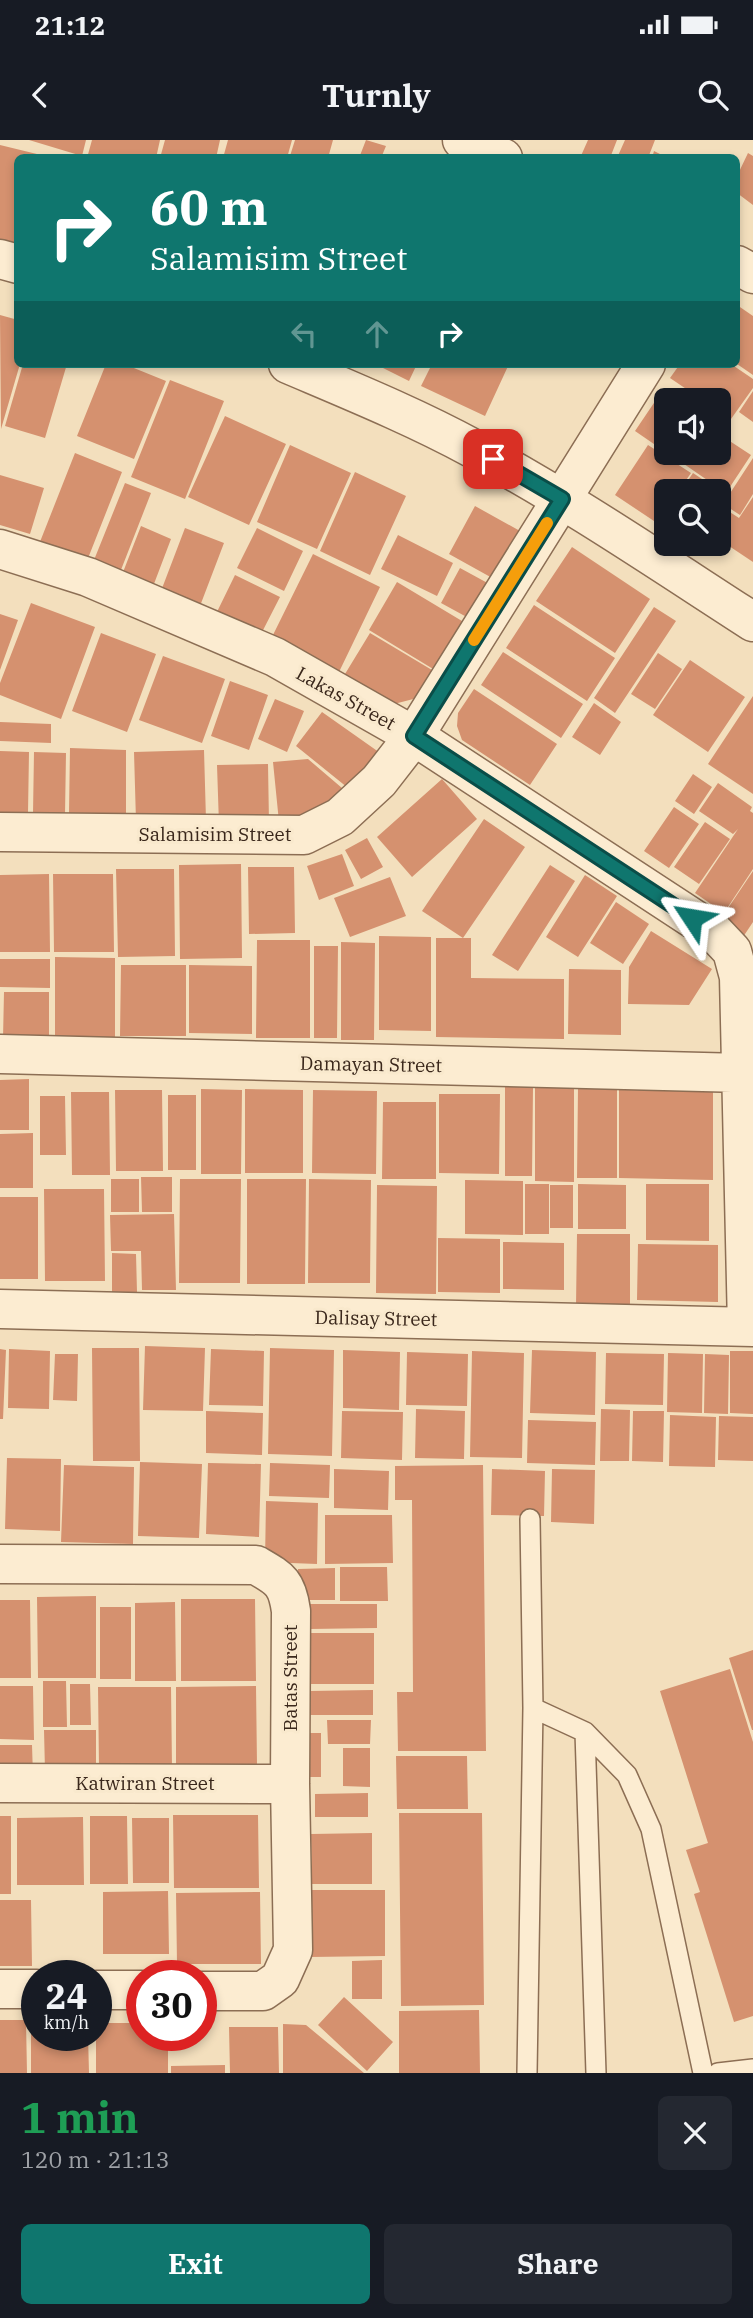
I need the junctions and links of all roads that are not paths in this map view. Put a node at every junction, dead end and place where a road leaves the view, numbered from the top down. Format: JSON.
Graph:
{"nodes":[{"id":1,"x":462,"y":140,"type":"edge"},
{"id":2,"x":494,"y":154,"type":"edge"},
{"id":3,"x":298,"y":368,"type":"edge"},
{"id":4,"x":644,"y":368,"type":"edge"},
{"id":5,"x":562,"y":499,"type":"junction"},
{"id":6,"x":0,"y":549,"type":"edge"},
{"id":7,"x":753,"y":622,"type":"edge"},
{"id":8,"x":414,"y":736,"type":"junction"},
{"id":9,"x":0,"y":832,"type":"edge"},
{"id":10,"x":0,"y":1054,"type":"edge"},
{"id":11,"x":742,"y":1073,"type":"junction"},
{"id":12,"x":0,"y":1309,"type":"edge"},
{"id":13,"x":750,"y":1327,"type":"edge"},
{"id":14,"x":530,"y":1519,"type":"dead end"},
{"id":15,"x":0,"y":1564,"type":"edge"},
{"id":16,"x":533,"y":1708,"type":"junction"},
{"id":17,"x":585,"y":1732,"type":"junction"},
{"id":18,"x":0,"y":1783,"type":"edge"},
{"id":19,"x":290,"y":1784,"type":"junction"},
{"id":20,"x":0,"y":1989,"type":"edge"},
{"id":21,"x":21,"y":1989,"type":"edge"},
{"id":22,"x":217,"y":1991,"type":"edge"},
{"id":23,"x":753,"y":2069,"type":"edge"},
{"id":24,"x":527,"y":2073,"type":"edge"},
{"id":25,"x":596,"y":2073,"type":"edge"},
{"id":26,"x":703,"y":2073,"type":"edge"},
{"id":27,"x":718,"y":2073,"type":"edge"}],
"edges":[{"from":1,"to":2,"type":"street"},
{"from":3,"to":5,"type":"street"},
{"from":4,"to":5,"type":"street","name":"Salamisim Street"},
{"from":5,"to":7,"type":"street"},
{"from":5,"to":8,"type":"street","name":"Salamisim Street"},
{"from":6,"to":8,"type":"street","name":"Lakas Street"},
{"from":8,"to":9,"type":"street","name":"Salamisim Street"},
{"from":8,"to":11,"type":"street","name":"Lakas Street"},
{"from":10,"to":11,"type":"street","name":"Damayan Street"},
{"from":11,"to":13,"type":"street","name":"Lakas Street"},
{"from":12,"to":13,"type":"street","name":"Dalisay Street"},
{"from":14,"to":16,"type":"lane"},
{"from":15,"to":19,"type":"street","name":"Batas Street"},
{"from":16,"to":17,"type":"lane"},
{"from":16,"to":24,"type":"lane"},
{"from":17,"to":25,"type":"lane"},
{"from":17,"to":26,"type":"lane"},
{"from":18,"to":19,"type":"street","name":"Katwiran Street"},
{"from":19,"to":22,"type":"street","name":"Batas Street"},
{"from":20,"to":21,"type":"street"},
{"from":23,"to":27,"type":"lane"}]}
